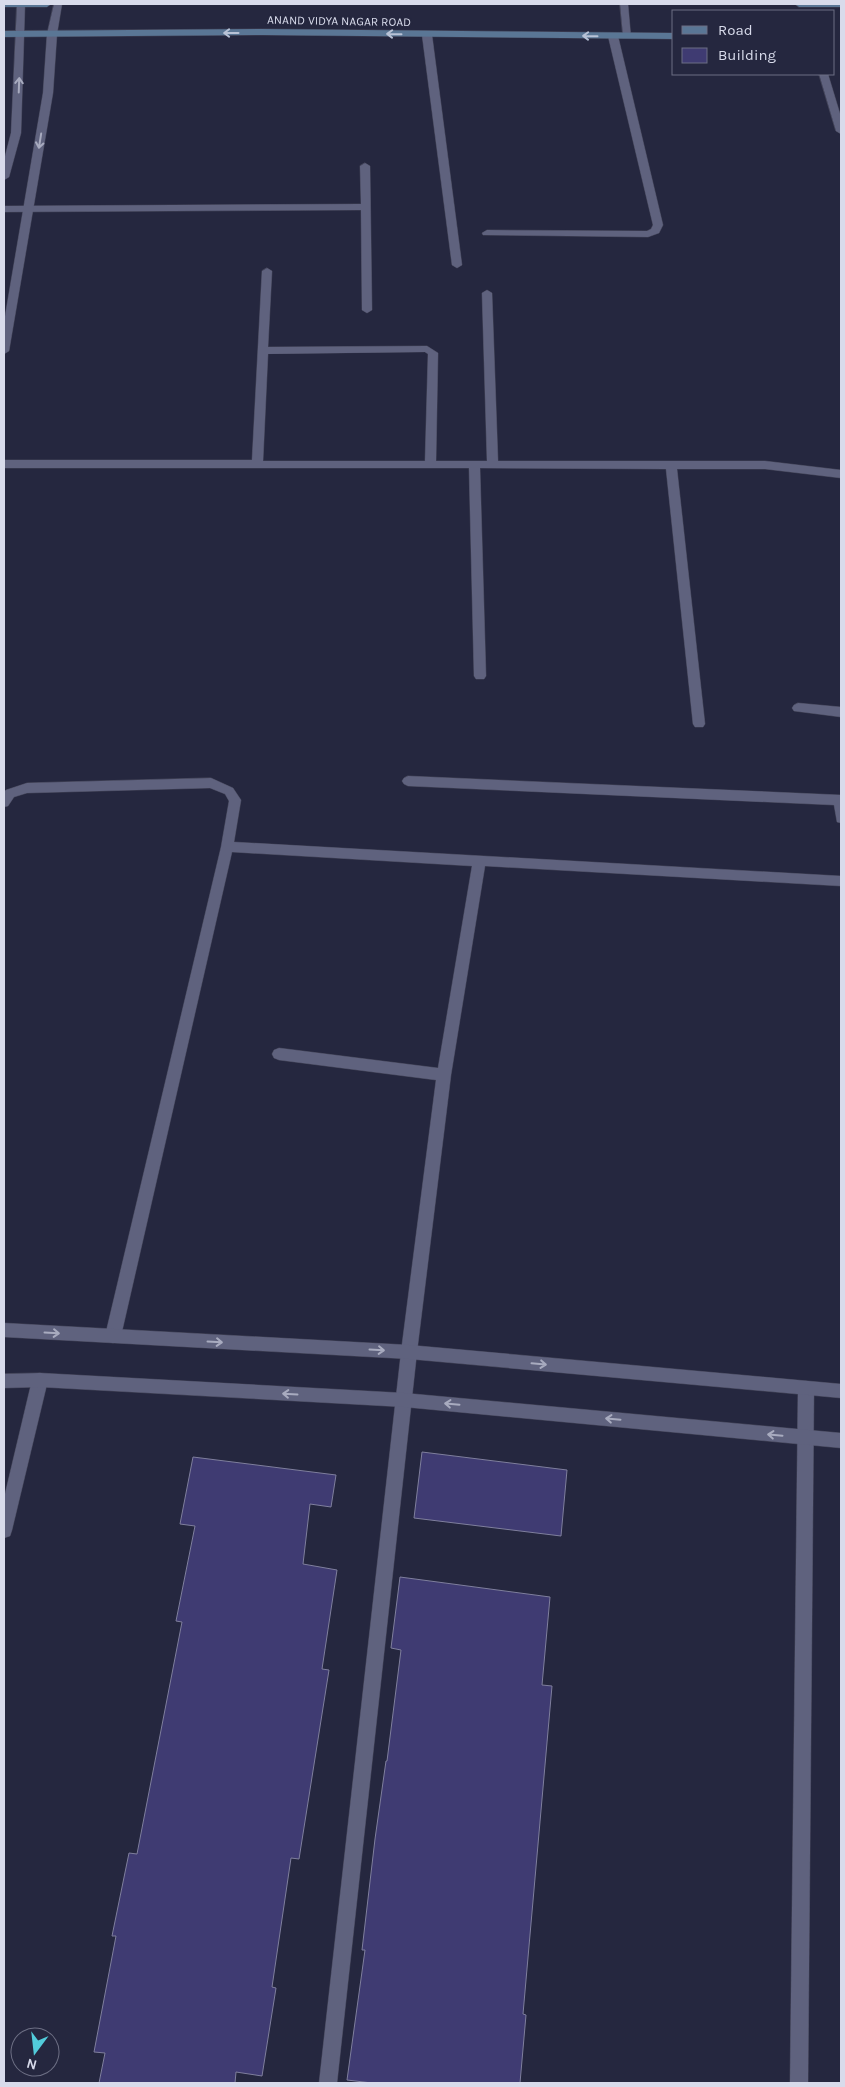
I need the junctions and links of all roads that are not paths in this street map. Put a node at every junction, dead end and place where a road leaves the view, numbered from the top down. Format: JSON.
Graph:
{"nodes":[{"id":1,"x":4,"y":4,"type":"edge"},
{"id":2,"x":17,"y":4,"type":"edge"},
{"id":3,"x":22,"y":4,"type":"edge"},
{"id":4,"x":32,"y":4,"type":"edge"},
{"id":5,"x":47,"y":4,"type":"edge"},
{"id":6,"x":58,"y":4,"type":"edge"},
{"id":7,"x":624,"y":4,"type":"edge"},
{"id":8,"x":799,"y":4,"type":"edge"},
{"id":9,"x":841,"y":4,"type":"edge"},
{"id":10,"x":4,"y":34,"type":"edge"},
{"id":11,"x":52,"y":34,"type":"junction"},
{"id":12,"x":20,"y":35,"type":"junction"},
{"id":13,"x":427,"y":35,"type":"junction"},
{"id":14,"x":613,"y":36,"type":"junction"},
{"id":15,"x":628,"y":36,"type":"junction"},
{"id":16,"x":672,"y":36,"type":"edge"},
{"id":17,"x":823,"y":75,"type":"edge"},
{"id":18,"x":841,"y":131,"type":"edge"},
{"id":19,"x":365,"y":166,"type":"dead end"},
{"id":20,"x":4,"y":177,"type":"edge"},
{"id":21,"x":366,"y":207,"type":"junction"},
{"id":22,"x":4,"y":209,"type":"edge"},
{"id":23,"x":29,"y":209,"type":"junction"},
{"id":24,"x":487,"y":233,"type":"dead end"},
{"id":25,"x":457,"y":265,"type":"dead end"},
{"id":26,"x":267,"y":271,"type":"dead end"},
{"id":27,"x":487,"y":293,"type":"dead end"},
{"id":28,"x":367,"y":310,"type":"dead end"},
{"id":29,"x":4,"y":351,"type":"edge"},
{"id":30,"x":263,"y":351,"type":"junction"},
{"id":31,"x":4,"y":464,"type":"edge"},
{"id":32,"x":256,"y":464,"type":"junction"},
{"id":33,"x":430,"y":465,"type":"junction"},
{"id":34,"x":474,"y":465,"type":"junction"},
{"id":35,"x":493,"y":465,"type":"junction"},
{"id":36,"x":671,"y":466,"type":"junction"},
{"id":37,"x":841,"y":474,"type":"edge"},
{"id":38,"x":480,"y":676,"type":"dead end"},
{"id":39,"x":798,"y":708,"type":"dead end"},
{"id":40,"x":841,"y":712,"type":"edge"},
{"id":41,"x":699,"y":724,"type":"dead end"},
{"id":42,"x":408,"y":781,"type":"dead end"},
{"id":43,"x":841,"y":800,"type":"edge"},
{"id":44,"x":4,"y":802,"type":"edge"},
{"id":45,"x":841,"y":818,"type":"edge"},
{"id":46,"x":227,"y":847,"type":"junction"},
{"id":47,"x":479,"y":861,"type":"junction"},
{"id":48,"x":841,"y":881,"type":"edge"},
{"id":49,"x":279,"y":1054,"type":"dead end"},
{"id":50,"x":444,"y":1074,"type":"junction"},
{"id":51,"x":4,"y":1330,"type":"edge"},
{"id":52,"x":113,"y":1336,"type":"junction"},
{"id":53,"x":409,"y":1352,"type":"junction"},
{"id":54,"x":40,"y":1380,"type":"junction"},
{"id":55,"x":4,"y":1381,"type":"edge"},
{"id":56,"x":806,"y":1388,"type":"junction"},
{"id":57,"x":841,"y":1391,"type":"edge"},
{"id":58,"x":404,"y":1400,"type":"junction"},
{"id":59,"x":806,"y":1437,"type":"junction"},
{"id":60,"x":841,"y":1440,"type":"edge"},
{"id":61,"x":4,"y":1530,"type":"edge"},
{"id":62,"x":328,"y":2083,"type":"edge"},
{"id":63,"x":799,"y":2083,"type":"edge"}],
"edges":[{"from":1,"to":2,"type":"main road"},
{"from":3,"to":4,"type":"main road"},
{"from":3,"to":12,"type":"street"},
{"from":4,"to":5,"type":"main road"},
{"from":6,"to":11,"type":"street"},
{"from":7,"to":15,"type":"street"},
{"from":8,"to":9,"type":"main road"},
{"from":10,"to":12,"type":"main road","name":"ANAND VIDYA NAGAR ROAD"},
{"from":11,"to":12,"type":"main road","name":"ANAND VIDYA NAGAR ROAD"},
{"from":13,"to":11,"type":"main road","name":"ANAND VIDYA NAGAR ROAD","one_way":true},
{"from":11,"to":23,"type":"street","one_way":true},
{"from":20,"to":12,"type":"street","one_way":true},
{"from":14,"to":13,"type":"main road","name":"ANAND VIDYA NAGAR ROAD","one_way":true},
{"from":13,"to":25,"type":"street"},
{"from":14,"to":15,"type":"main road","name":"ANAND VIDYA NAGAR ROAD"},
{"from":14,"to":24,"type":"street"},
{"from":15,"to":16,"type":"main road","name":"ANAND VIDYA NAGAR ROAD"},
{"from":17,"to":18,"type":"street"},
{"from":19,"to":21,"type":"street"},
{"from":21,"to":23,"type":"street"},
{"from":21,"to":28,"type":"street"},
{"from":22,"to":23,"type":"street"},
{"from":23,"to":29,"type":"street"},
{"from":26,"to":30,"type":"street"},
{"from":27,"to":35,"type":"street"},
{"from":30,"to":32,"type":"street"},
{"from":30,"to":33,"type":"street"},
{"from":31,"to":32,"type":"street"},
{"from":32,"to":33,"type":"street"},
{"from":33,"to":34,"type":"street"},
{"from":34,"to":35,"type":"street"},
{"from":34,"to":38,"type":"street"},
{"from":35,"to":36,"type":"street"},
{"from":36,"to":37,"type":"street"},
{"from":36,"to":41,"type":"street"},
{"from":39,"to":40,"type":"street"},
{"from":42,"to":43,"type":"street"},
{"from":43,"to":45,"type":"street"},
{"from":44,"to":46,"type":"street"},
{"from":46,"to":47,"type":"street"},
{"from":46,"to":52,"type":"street"},
{"from":47,"to":48,"type":"street"},
{"from":47,"to":50,"type":"street"},
{"from":49,"to":50,"type":"street"},
{"from":50,"to":53,"type":"street"},
{"from":51,"to":52,"type":"street","one_way":true},
{"from":52,"to":53,"type":"street","one_way":true},
{"from":53,"to":56,"type":"street","one_way":true},
{"from":53,"to":58,"type":"street"},
{"from":54,"to":55,"type":"street"},
{"from":58,"to":54,"type":"street","one_way":true},
{"from":54,"to":61,"type":"street"},
{"from":56,"to":57,"type":"street"},
{"from":56,"to":59,"type":"street"},
{"from":59,"to":58,"type":"street","one_way":true},
{"from":58,"to":62,"type":"street"},
{"from":59,"to":60,"type":"street"},
{"from":59,"to":63,"type":"street"}]}
